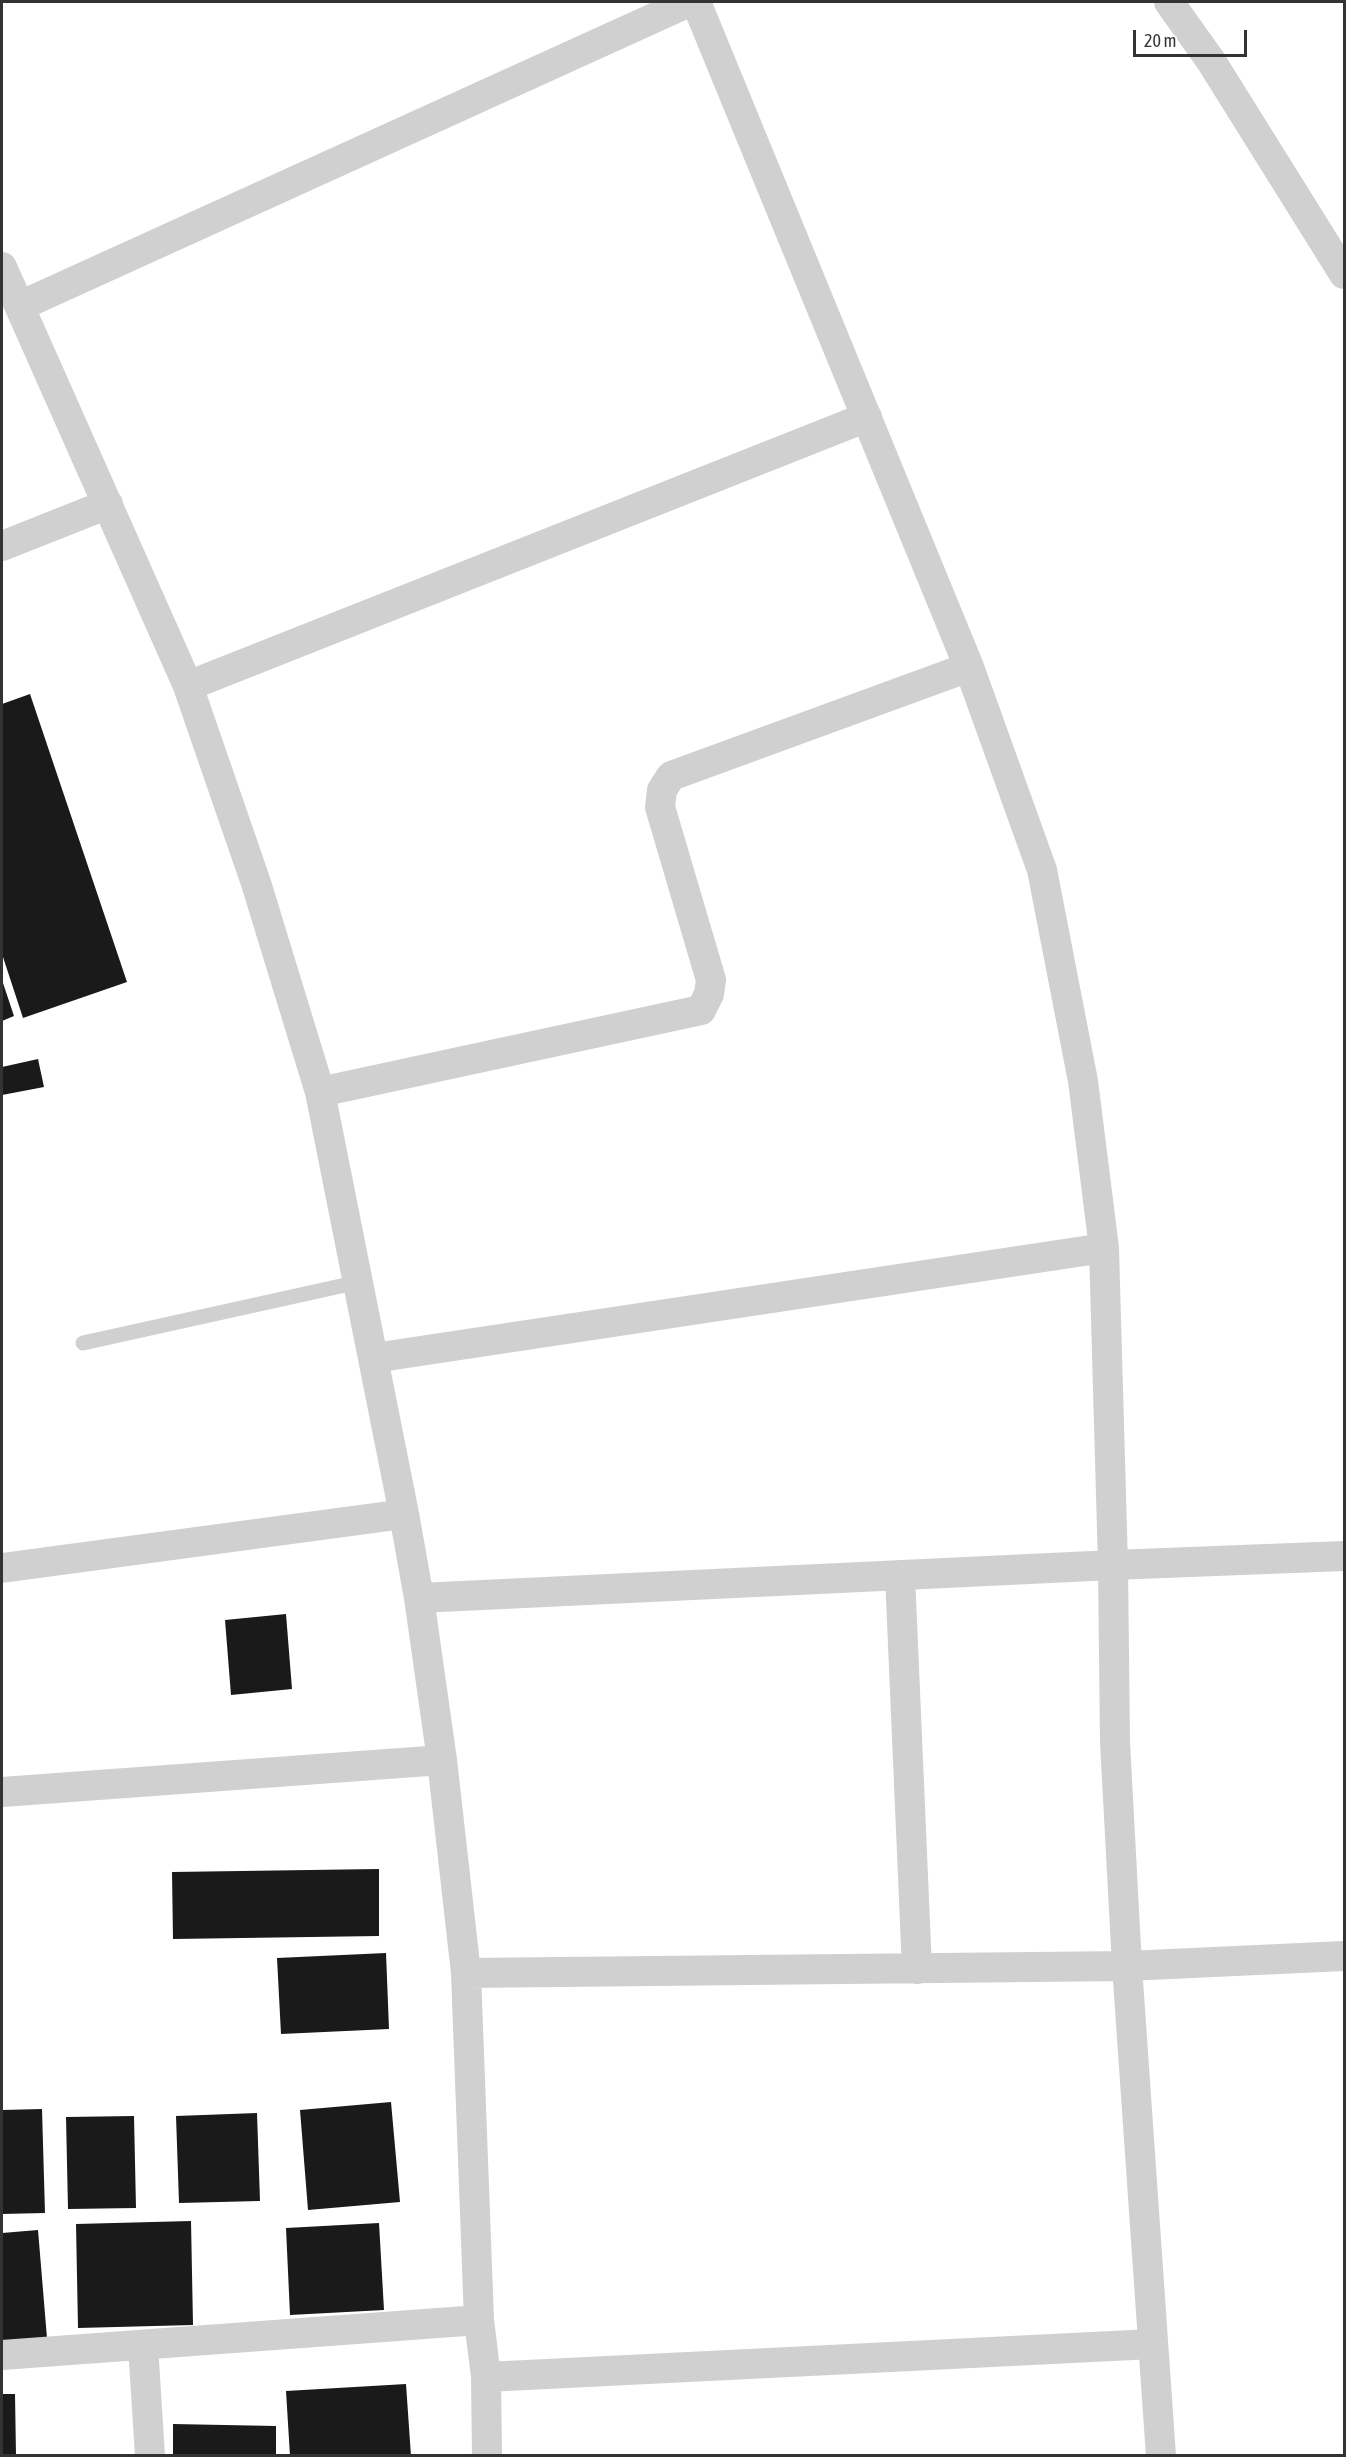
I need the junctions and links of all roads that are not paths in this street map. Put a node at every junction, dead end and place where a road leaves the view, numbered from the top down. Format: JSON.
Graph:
{"nodes":[{"id":1,"x":689,"y":2,"type":"edge"},
{"id":2,"x":696,"y":2,"type":"edge"},
{"id":3,"x":1169,"y":2,"type":"edge"},
{"id":4,"x":2,"y":267,"type":"edge"},
{"id":5,"x":1344,"y":274,"type":"edge"},
{"id":6,"x":20,"y":306,"type":"junction"},
{"id":7,"x":867,"y":417,"type":"junction"},
{"id":8,"x":108,"y":504,"type":"junction"},
{"id":9,"x":2,"y":546,"type":"edge"},
{"id":10,"x":969,"y":667,"type":"junction"},
{"id":11,"x":188,"y":686,"type":"junction"},
{"id":12,"x":320,"y":1092,"type":"junction"},
{"id":13,"x":1104,"y":1248,"type":"junction"},
{"id":14,"x":359,"y":1282,"type":"junction"},
{"id":15,"x":83,"y":1343,"type":"dead end"},
{"id":16,"x":374,"y":1358,"type":"junction"},
{"id":17,"x":404,"y":1514,"type":"junction"},
{"id":18,"x":1344,"y":1556,"type":"edge"},
{"id":19,"x":1113,"y":1564,"type":"junction"},
{"id":20,"x":2,"y":1568,"type":"edge"},
{"id":21,"x":900,"y":1575,"type":"junction"},
{"id":22,"x":419,"y":1598,"type":"junction"},
{"id":23,"x":442,"y":1760,"type":"junction"},
{"id":24,"x":2,"y":1792,"type":"edge"},
{"id":25,"x":1344,"y":1956,"type":"edge"},
{"id":26,"x":1127,"y":1966,"type":"junction"},
{"id":27,"x":917,"y":1968,"type":"junction"},
{"id":28,"x":466,"y":1973,"type":"junction"},
{"id":29,"x":479,"y":2320,"type":"junction"},
{"id":30,"x":1153,"y":2344,"type":"junction"},
{"id":31,"x":143,"y":2345,"type":"junction"},
{"id":32,"x":2,"y":2355,"type":"edge"},
{"id":33,"x":486,"y":2377,"type":"junction"},
{"id":34,"x":150,"y":2456,"type":"edge"},
{"id":35,"x":487,"y":2456,"type":"edge"},
{"id":36,"x":1161,"y":2456,"type":"edge"}],
"edges":[{"from":1,"to":6,"type":"street"},
{"from":2,"to":7,"type":"street"},
{"from":3,"to":5,"type":"street"},
{"from":4,"to":6,"type":"street"},
{"from":6,"to":8,"type":"street"},
{"from":7,"to":10,"type":"street"},
{"from":7,"to":11,"type":"street"},
{"from":8,"to":9,"type":"street"},
{"from":8,"to":11,"type":"street"},
{"from":10,"to":12,"type":"street"},
{"from":10,"to":13,"type":"street"},
{"from":11,"to":12,"type":"street"},
{"from":12,"to":14,"type":"street"},
{"from":13,"to":16,"type":"street"},
{"from":13,"to":19,"type":"street"},
{"from":14,"to":15,"type":"lane"},
{"from":14,"to":16,"type":"street"},
{"from":16,"to":17,"type":"street"},
{"from":17,"to":20,"type":"street"},
{"from":17,"to":22,"type":"street"},
{"from":18,"to":19,"type":"street"},
{"from":19,"to":21,"type":"street"},
{"from":19,"to":26,"type":"street"},
{"from":21,"to":22,"type":"street"},
{"from":21,"to":27,"type":"street"},
{"from":22,"to":23,"type":"street"},
{"from":23,"to":24,"type":"street"},
{"from":23,"to":28,"type":"street"},
{"from":25,"to":26,"type":"street"},
{"from":26,"to":27,"type":"street"},
{"from":26,"to":30,"type":"street"},
{"from":27,"to":28,"type":"street"},
{"from":28,"to":29,"type":"street"},
{"from":29,"to":31,"type":"street"},
{"from":29,"to":33,"type":"street"},
{"from":30,"to":33,"type":"street"},
{"from":30,"to":36,"type":"street"},
{"from":31,"to":32,"type":"street"},
{"from":31,"to":34,"type":"street"},
{"from":33,"to":35,"type":"street"}]}
